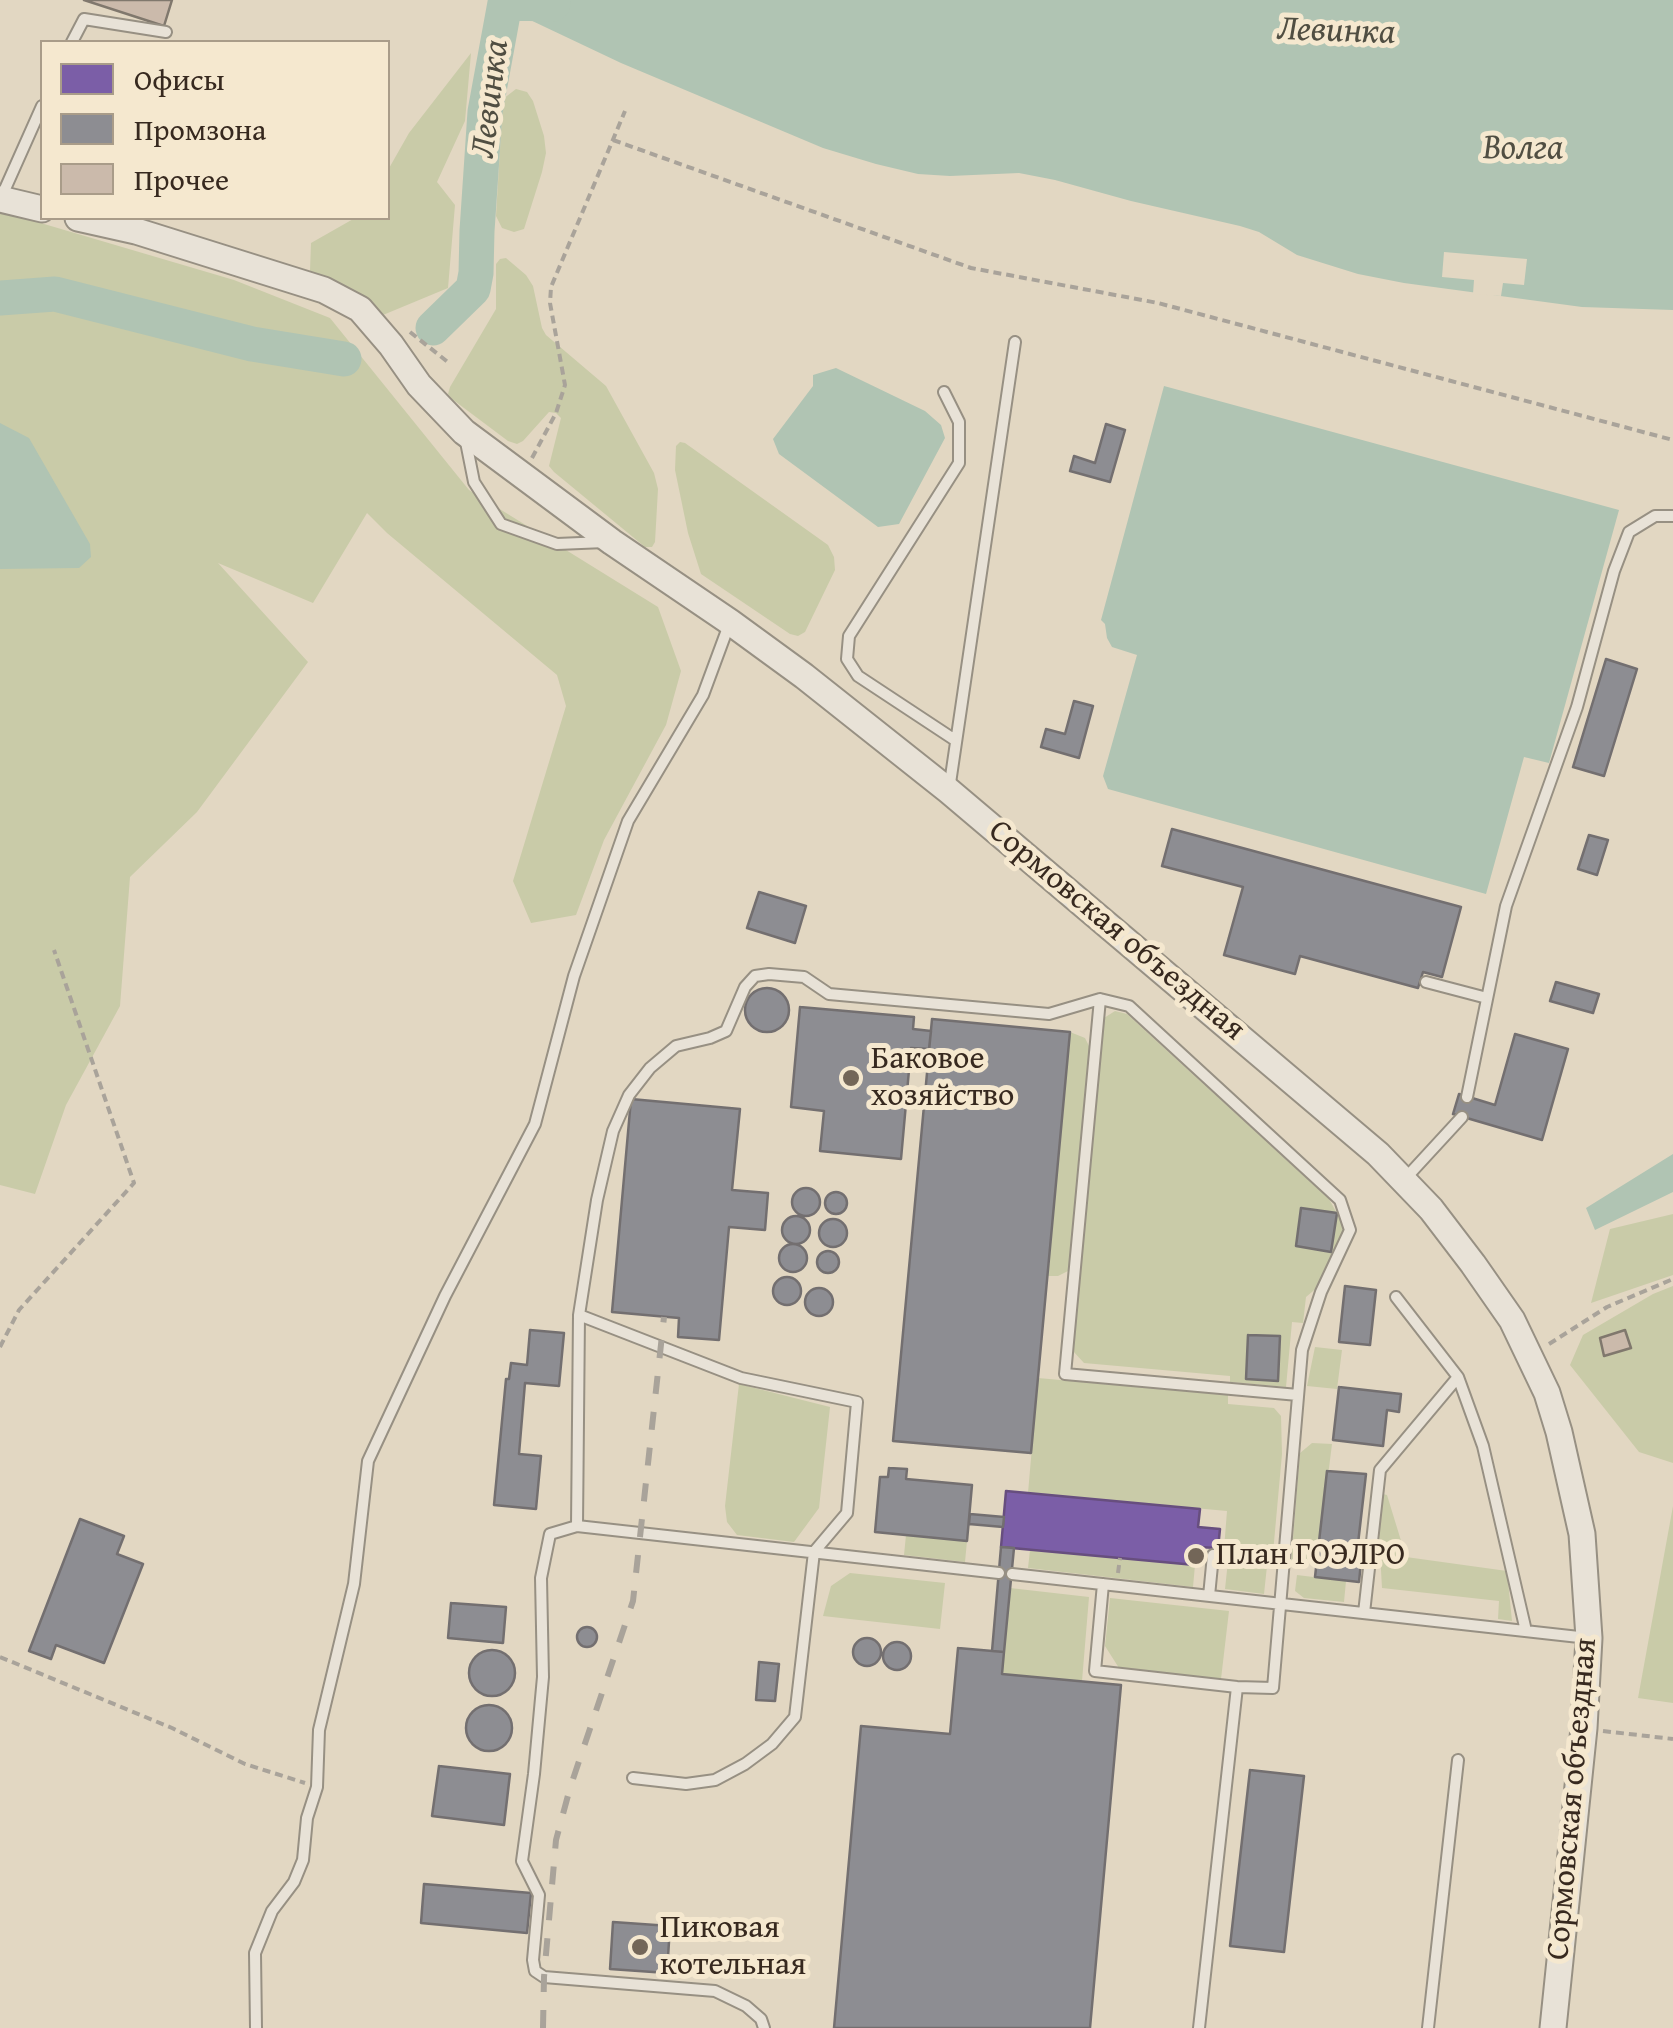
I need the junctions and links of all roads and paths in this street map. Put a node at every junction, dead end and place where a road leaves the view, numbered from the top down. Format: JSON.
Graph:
{"nodes":[{"id":1,"x":166,"y":32,"type":"dead end"},
{"id":2,"x":73,"y":40,"type":"edge"},
{"id":3,"x":40,"y":110,"type":"edge"},
{"id":4,"x":626,"y":111,"type":"dead end"},
{"id":5,"x":613,"y":140,"type":"junction"},
{"id":6,"x":0,"y":199,"type":"edge"},
{"id":7,"x":40,"y":209,"type":"edge"},
{"id":8,"x":99,"y":220,"type":"edge"},
{"id":9,"x":142,"y":224,"type":"edge"},
{"id":10,"x":409,"y":331,"type":"dead end"},
{"id":11,"x":1015,"y":342,"type":"dead end"},
{"id":12,"x":449,"y":363,"type":"dead end"},
{"id":13,"x":944,"y":392,"type":"dead end"},
{"id":14,"x":464,"y":432,"type":"junction"},
{"id":15,"x":1673,"y":440,"type":"edge"},
{"id":16,"x":523,"y":475,"type":"junction"},
{"id":17,"x":1673,"y":516,"type":"edge"},
{"id":18,"x":612,"y":542,"type":"junction"},
{"id":19,"x":730,"y":622,"type":"junction"},
{"id":20,"x":955,"y":740,"type":"junction"},
{"id":21,"x":949,"y":791,"type":"junction"},
{"id":22,"x":54,"y":950,"type":"dead end"},
{"id":23,"x":1426,"y":982,"type":"dead end"},
{"id":24,"x":1487,"y":998,"type":"junction"},
{"id":25,"x":1100,"y":1000,"type":"junction"},
{"id":26,"x":1467,"y":1097,"type":"dead end"},
{"id":27,"x":1462,"y":1116,"type":"dead end"},
{"id":28,"x":1404,"y":1181,"type":"junction"},
{"id":29,"x":1673,"y":1280,"type":"edge"},
{"id":30,"x":1396,"y":1297,"type":"dead end"},
{"id":31,"x":580,"y":1315,"type":"junction"},
{"id":32,"x":0,"y":1347,"type":"edge"},
{"id":33,"x":1530,"y":1357,"type":"junction"},
{"id":34,"x":1458,"y":1378,"type":"junction"},
{"id":35,"x":1298,"y":1396,"type":"junction"},
{"id":36,"x":577,"y":1526,"type":"junction"},
{"id":37,"x":814,"y":1552,"type":"junction"},
{"id":38,"x":1284,"y":1561,"type":"junction"},
{"id":39,"x":999,"y":1573,"type":"dead end"},
{"id":40,"x":1012,"y":1574,"type":"dead end"},
{"id":41,"x":1103,"y":1584,"type":"junction"},
{"id":42,"x":1209,"y":1596,"type":"junction"},
{"id":43,"x":1280,"y":1604,"type":"junction"},
{"id":44,"x":1364,"y":1613,"type":"junction"},
{"id":45,"x":1526,"y":1631,"type":"junction"},
{"id":46,"x":1589,"y":1638,"type":"junction"},
{"id":47,"x":0,"y":1656,"type":"edge"},
{"id":48,"x":1237,"y":1686,"type":"junction"},
{"id":49,"x":1584,"y":1728,"type":"junction"},
{"id":50,"x":1673,"y":1740,"type":"edge"},
{"id":51,"x":1458,"y":1760,"type":"dead end"},
{"id":52,"x":633,"y":1778,"type":"dead end"},
{"id":53,"x":316,"y":1787,"type":"junction"},
{"id":54,"x":256,"y":2028,"type":"edge"},
{"id":55,"x":764,"y":2028,"type":"edge"},
{"id":56,"x":1199,"y":2028,"type":"edge"},
{"id":57,"x":1428,"y":2028,"type":"edge"},
{"id":58,"x":1553,"y":2028,"type":"edge"}],
"edges":[{"from":1,"to":2,"type":"lane"},
{"from":3,"to":6,"type":"lane"},
{"from":4,"to":5,"type":"path"},
{"from":5,"to":15,"type":"path"},
{"from":5,"to":16,"type":"path"},
{"from":6,"to":7,"type":"street"},
{"from":8,"to":9,"type":"street","name":"Сормовская объездная"},
{"from":9,"to":14,"type":"street","name":"Сормовская объездная"},
{"from":10,"to":12,"type":"path"},
{"from":11,"to":20,"type":"lane"},
{"from":13,"to":20,"type":"lane"},
{"from":14,"to":16,"type":"street","name":"Сормовская объездная"},
{"from":14,"to":18,"type":"lane"},
{"from":16,"to":18,"type":"street","name":"Сормовская объездная"},
{"from":17,"to":24,"type":"lane"},
{"from":18,"to":19,"type":"street","name":"Сормовская объездная"},
{"from":19,"to":21,"type":"street","name":"Сормовская объездная"},
{"from":19,"to":53,"type":"lane"},
{"from":20,"to":21,"type":"lane"},
{"from":21,"to":28,"type":"street","name":"Сормовская объездная"},
{"from":22,"to":32,"type":"path"},
{"from":23,"to":24,"type":"lane"},
{"from":24,"to":26,"type":"lane"},
{"from":25,"to":31,"type":"lane"},
{"from":25,"to":35,"type":"lane"},
{"from":25,"to":35,"type":"lane"},
{"from":27,"to":28,"type":"lane"},
{"from":28,"to":33,"type":"street","name":"Сормовская объездная"},
{"from":29,"to":33,"type":"path"},
{"from":30,"to":34,"type":"lane"},
{"from":31,"to":36,"type":"lane"},
{"from":31,"to":37,"type":"lane"},
{"from":33,"to":46,"type":"street","name":"Сормовская объездная"},
{"from":34,"to":44,"type":"lane"},
{"from":34,"to":45,"type":"lane"},
{"from":35,"to":38,"type":"lane"},
{"from":36,"to":37,"type":"lane"},
{"from":36,"to":55,"type":"lane"},
{"from":37,"to":39,"type":"lane"},
{"from":37,"to":52,"type":"lane"},
{"from":38,"to":42,"type":"lane"},
{"from":38,"to":43,"type":"lane"},
{"from":40,"to":41,"type":"lane"},
{"from":41,"to":42,"type":"lane"},
{"from":41,"to":48,"type":"lane"},
{"from":42,"to":43,"type":"lane"},
{"from":43,"to":44,"type":"lane"},
{"from":43,"to":48,"type":"lane"},
{"from":44,"to":45,"type":"lane"},
{"from":45,"to":46,"type":"lane"},
{"from":46,"to":49,"type":"street","name":"Сормовская объездная"},
{"from":47,"to":53,"type":"path"},
{"from":48,"to":56,"type":"lane"},
{"from":49,"to":50,"type":"path"},
{"from":49,"to":58,"type":"street","name":"Сормовская объездная"},
{"from":51,"to":57,"type":"lane"},
{"from":53,"to":54,"type":"lane"}]}
